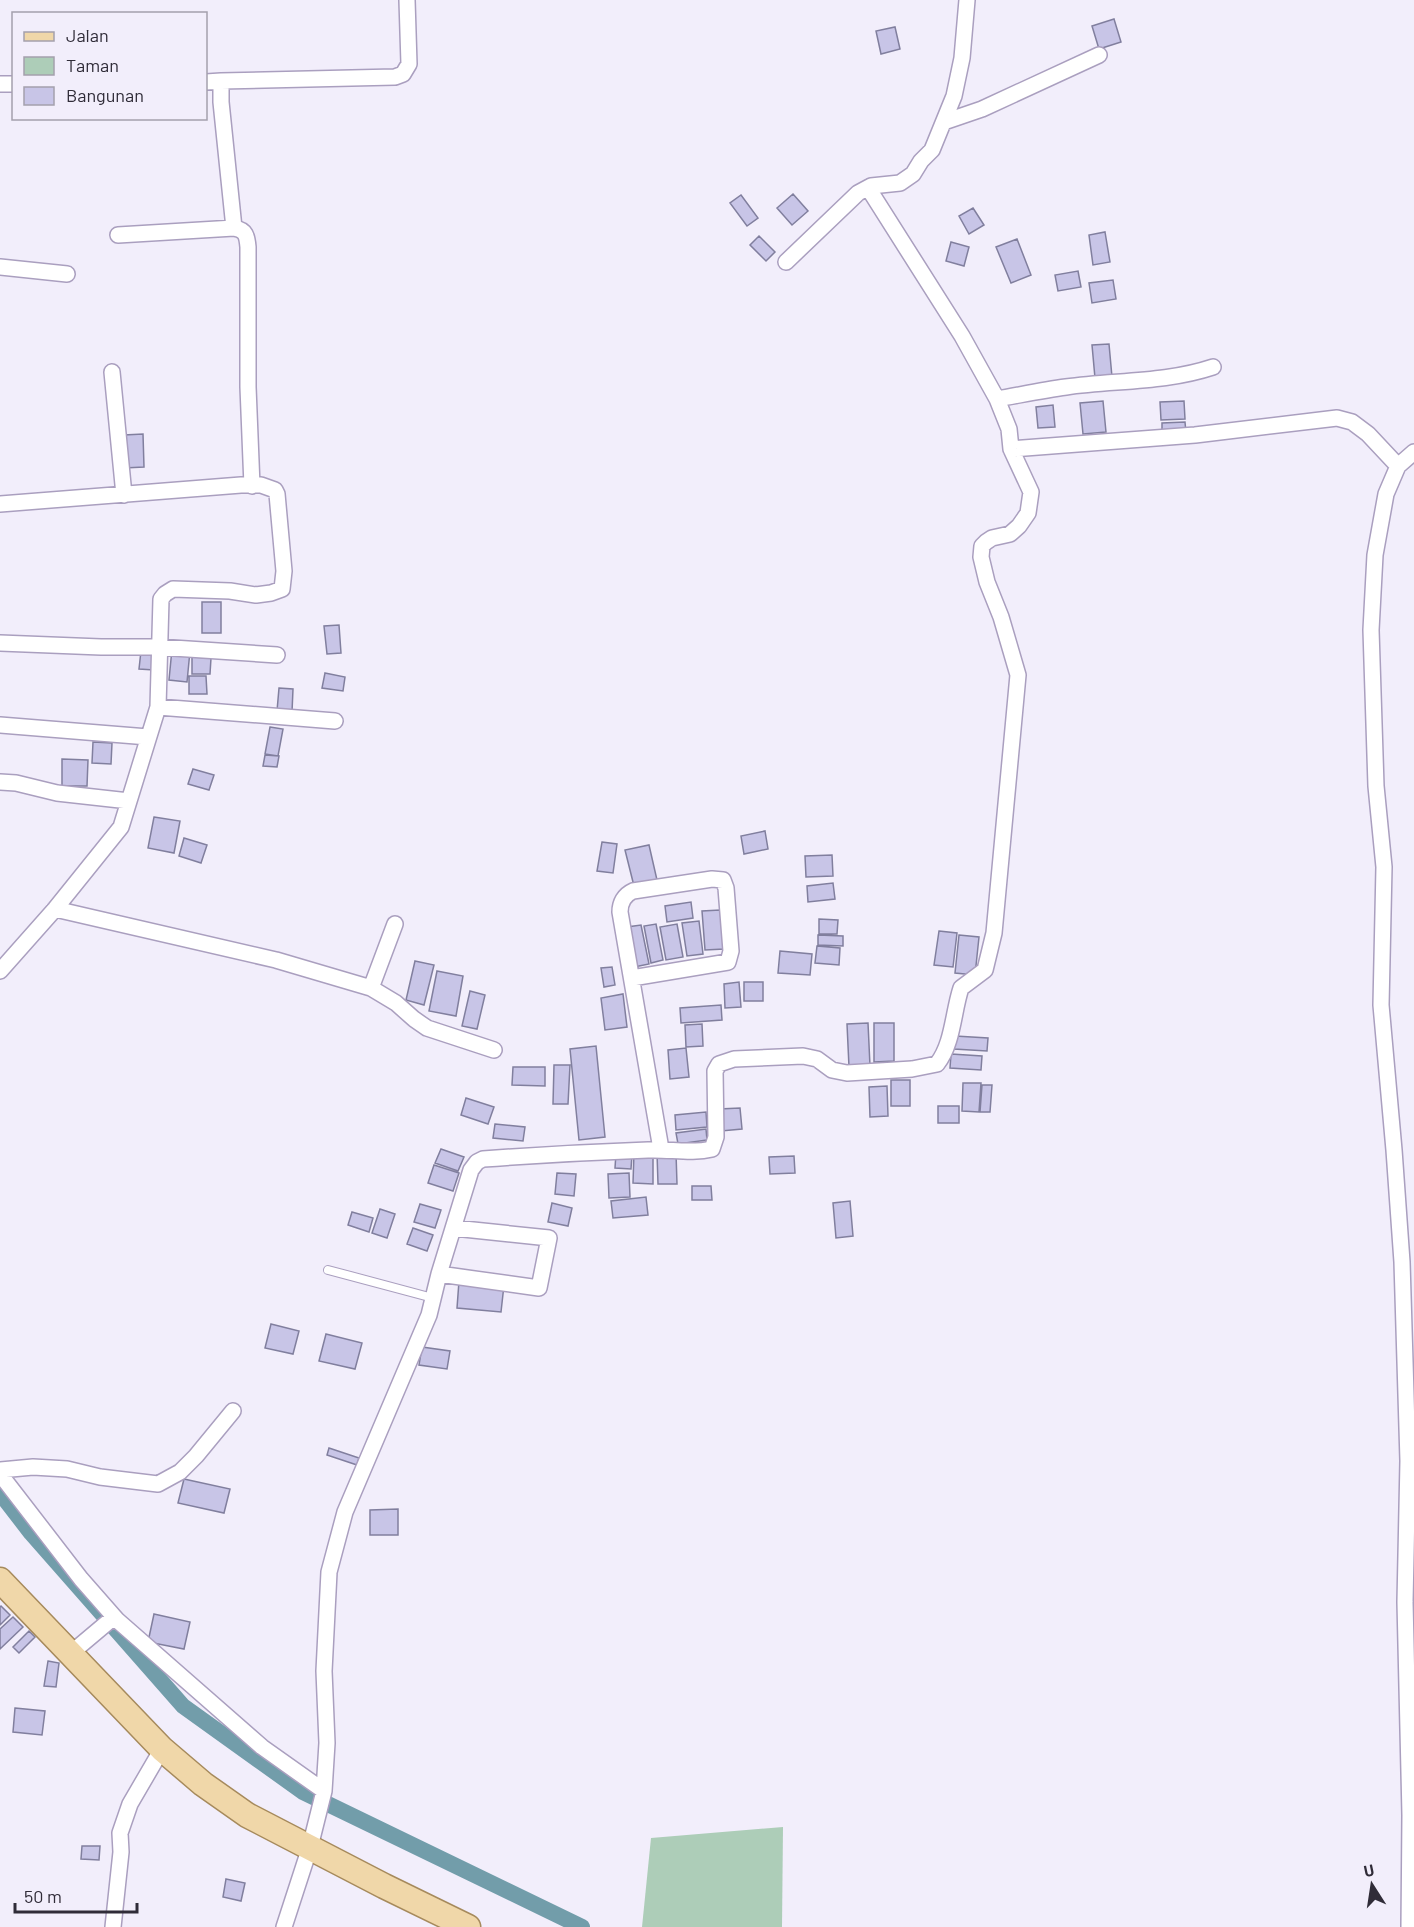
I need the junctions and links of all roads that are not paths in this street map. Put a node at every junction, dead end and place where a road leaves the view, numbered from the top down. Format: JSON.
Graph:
{"nodes":[{"id":1,"x":407,"y":0,"type":"edge"},
{"id":2,"x":967,"y":0,"type":"edge"},
{"id":3,"x":1099,"y":55,"type":"dead end"},
{"id":4,"x":213,"y":82,"type":"edge"},
{"id":5,"x":944,"y":122,"type":"junction"},
{"id":6,"x":871,"y":186,"type":"junction"},
{"id":7,"x":234,"y":228,"type":"junction"},
{"id":8,"x":118,"y":235,"type":"dead end"},
{"id":9,"x":786,"y":262,"type":"dead end"},
{"id":10,"x":0,"y":267,"type":"edge"},
{"id":11,"x":67,"y":274,"type":"dead end"},
{"id":12,"x":1213,"y":368,"type":"dead end"},
{"id":13,"x":112,"y":372,"type":"dead end"},
{"id":14,"x":997,"y":399,"type":"junction"},
{"id":15,"x":1011,"y":449,"type":"junction"},
{"id":16,"x":1414,"y":452,"type":"edge"},
{"id":17,"x":1398,"y":466,"type":"junction"},
{"id":18,"x":252,"y":486,"type":"junction"},
{"id":19,"x":124,"y":495,"type":"junction"},
{"id":20,"x":0,"y":504,"type":"edge"},
{"id":21,"x":0,"y":643,"type":"edge"},
{"id":22,"x":158,"y":647,"type":"junction"},
{"id":23,"x":277,"y":656,"type":"dead end"},
{"id":24,"x":158,"y":707,"type":"junction"},
{"id":25,"x":335,"y":721,"type":"dead end"},
{"id":26,"x":0,"y":725,"type":"edge"},
{"id":27,"x":148,"y":737,"type":"junction"},
{"id":28,"x":0,"y":782,"type":"edge"},
{"id":29,"x":129,"y":801,"type":"junction"},
{"id":30,"x":55,"y":909,"type":"junction"},
{"id":31,"x":395,"y":924,"type":"dead end"},
{"id":32,"x":0,"y":971,"type":"edge"},
{"id":33,"x":632,"y":978,"type":"junction"},
{"id":34,"x":371,"y":988,"type":"junction"},
{"id":35,"x":494,"y":1050,"type":"dead end"},
{"id":36,"x":661,"y":1149,"type":"junction"},
{"id":37,"x":454,"y":1228,"type":"junction"},
{"id":38,"x":328,"y":1270,"type":"dead end"},
{"id":39,"x":440,"y":1274,"type":"junction"},
{"id":40,"x":433,"y":1298,"type":"junction"},
{"id":41,"x":232,"y":1411,"type":"dead end"},
{"id":42,"x":0,"y":1470,"type":"edge"},
{"id":43,"x":0,"y":1474,"type":"edge"},
{"id":44,"x":1,"y":1583,"type":"edge"},
{"id":45,"x":113,"y":1618,"type":"junction"},
{"id":46,"x":77,"y":1648,"type":"junction"},
{"id":47,"x":162,"y":1749,"type":"junction"},
{"id":48,"x":323,"y":1796,"type":"junction"},
{"id":49,"x":311,"y":1843,"type":"junction"},
{"id":50,"x":440,"y":1921,"type":"edge"},
{"id":51,"x":113,"y":1927,"type":"edge"},
{"id":52,"x":284,"y":1927,"type":"edge"},
{"id":53,"x":468,"y":1927,"type":"edge"},
{"id":54,"x":1409,"y":1927,"type":"edge"}],
"edges":[{"from":1,"to":4,"type":"street"},
{"from":2,"to":5,"type":"street"},
{"from":3,"to":5,"type":"street"},
{"from":4,"to":7,"type":"street"},
{"from":5,"to":6,"type":"street"},
{"from":6,"to":9,"type":"street"},
{"from":6,"to":14,"type":"street"},
{"from":7,"to":8,"type":"street"},
{"from":7,"to":18,"type":"street"},
{"from":10,"to":11,"type":"street"},
{"from":12,"to":14,"type":"street"},
{"from":13,"to":19,"type":"street"},
{"from":14,"to":15,"type":"street"},
{"from":15,"to":17,"type":"street"},
{"from":15,"to":36,"type":"street"},
{"from":16,"to":17,"type":"street"},
{"from":17,"to":54,"type":"street"},
{"from":18,"to":19,"type":"street"},
{"from":18,"to":22,"type":"street"},
{"from":19,"to":20,"type":"street"},
{"from":21,"to":22,"type":"street"},
{"from":22,"to":23,"type":"street"},
{"from":22,"to":24,"type":"street"},
{"from":24,"to":25,"type":"street"},
{"from":24,"to":27,"type":"street"},
{"from":26,"to":27,"type":"street"},
{"from":27,"to":29,"type":"street"},
{"from":28,"to":29,"type":"street"},
{"from":29,"to":30,"type":"street"},
{"from":30,"to":32,"type":"street"},
{"from":30,"to":34,"type":"street"},
{"from":31,"to":34,"type":"street"},
{"from":33,"to":33,"type":"street"},
{"from":33,"to":36,"type":"street"},
{"from":34,"to":35,"type":"street"},
{"from":36,"to":37,"type":"street"},
{"from":37,"to":39,"type":"street"},
{"from":37,"to":39,"type":"street"},
{"from":38,"to":40,"type":"lane"},
{"from":39,"to":40,"type":"street"},
{"from":40,"to":48,"type":"street"},
{"from":41,"to":42,"type":"street"},
{"from":43,"to":45,"type":"street"},
{"from":44,"to":46,"type":"main road"},
{"from":45,"to":46,"type":"street"},
{"from":45,"to":48,"type":"street"},
{"from":46,"to":47,"type":"main road"},
{"from":47,"to":49,"type":"main road"},
{"from":47,"to":51,"type":"street"},
{"from":48,"to":49,"type":"street"},
{"from":49,"to":50,"type":"main road"},
{"from":49,"to":52,"type":"street"},
{"from":50,"to":53,"type":"main road"}]}
